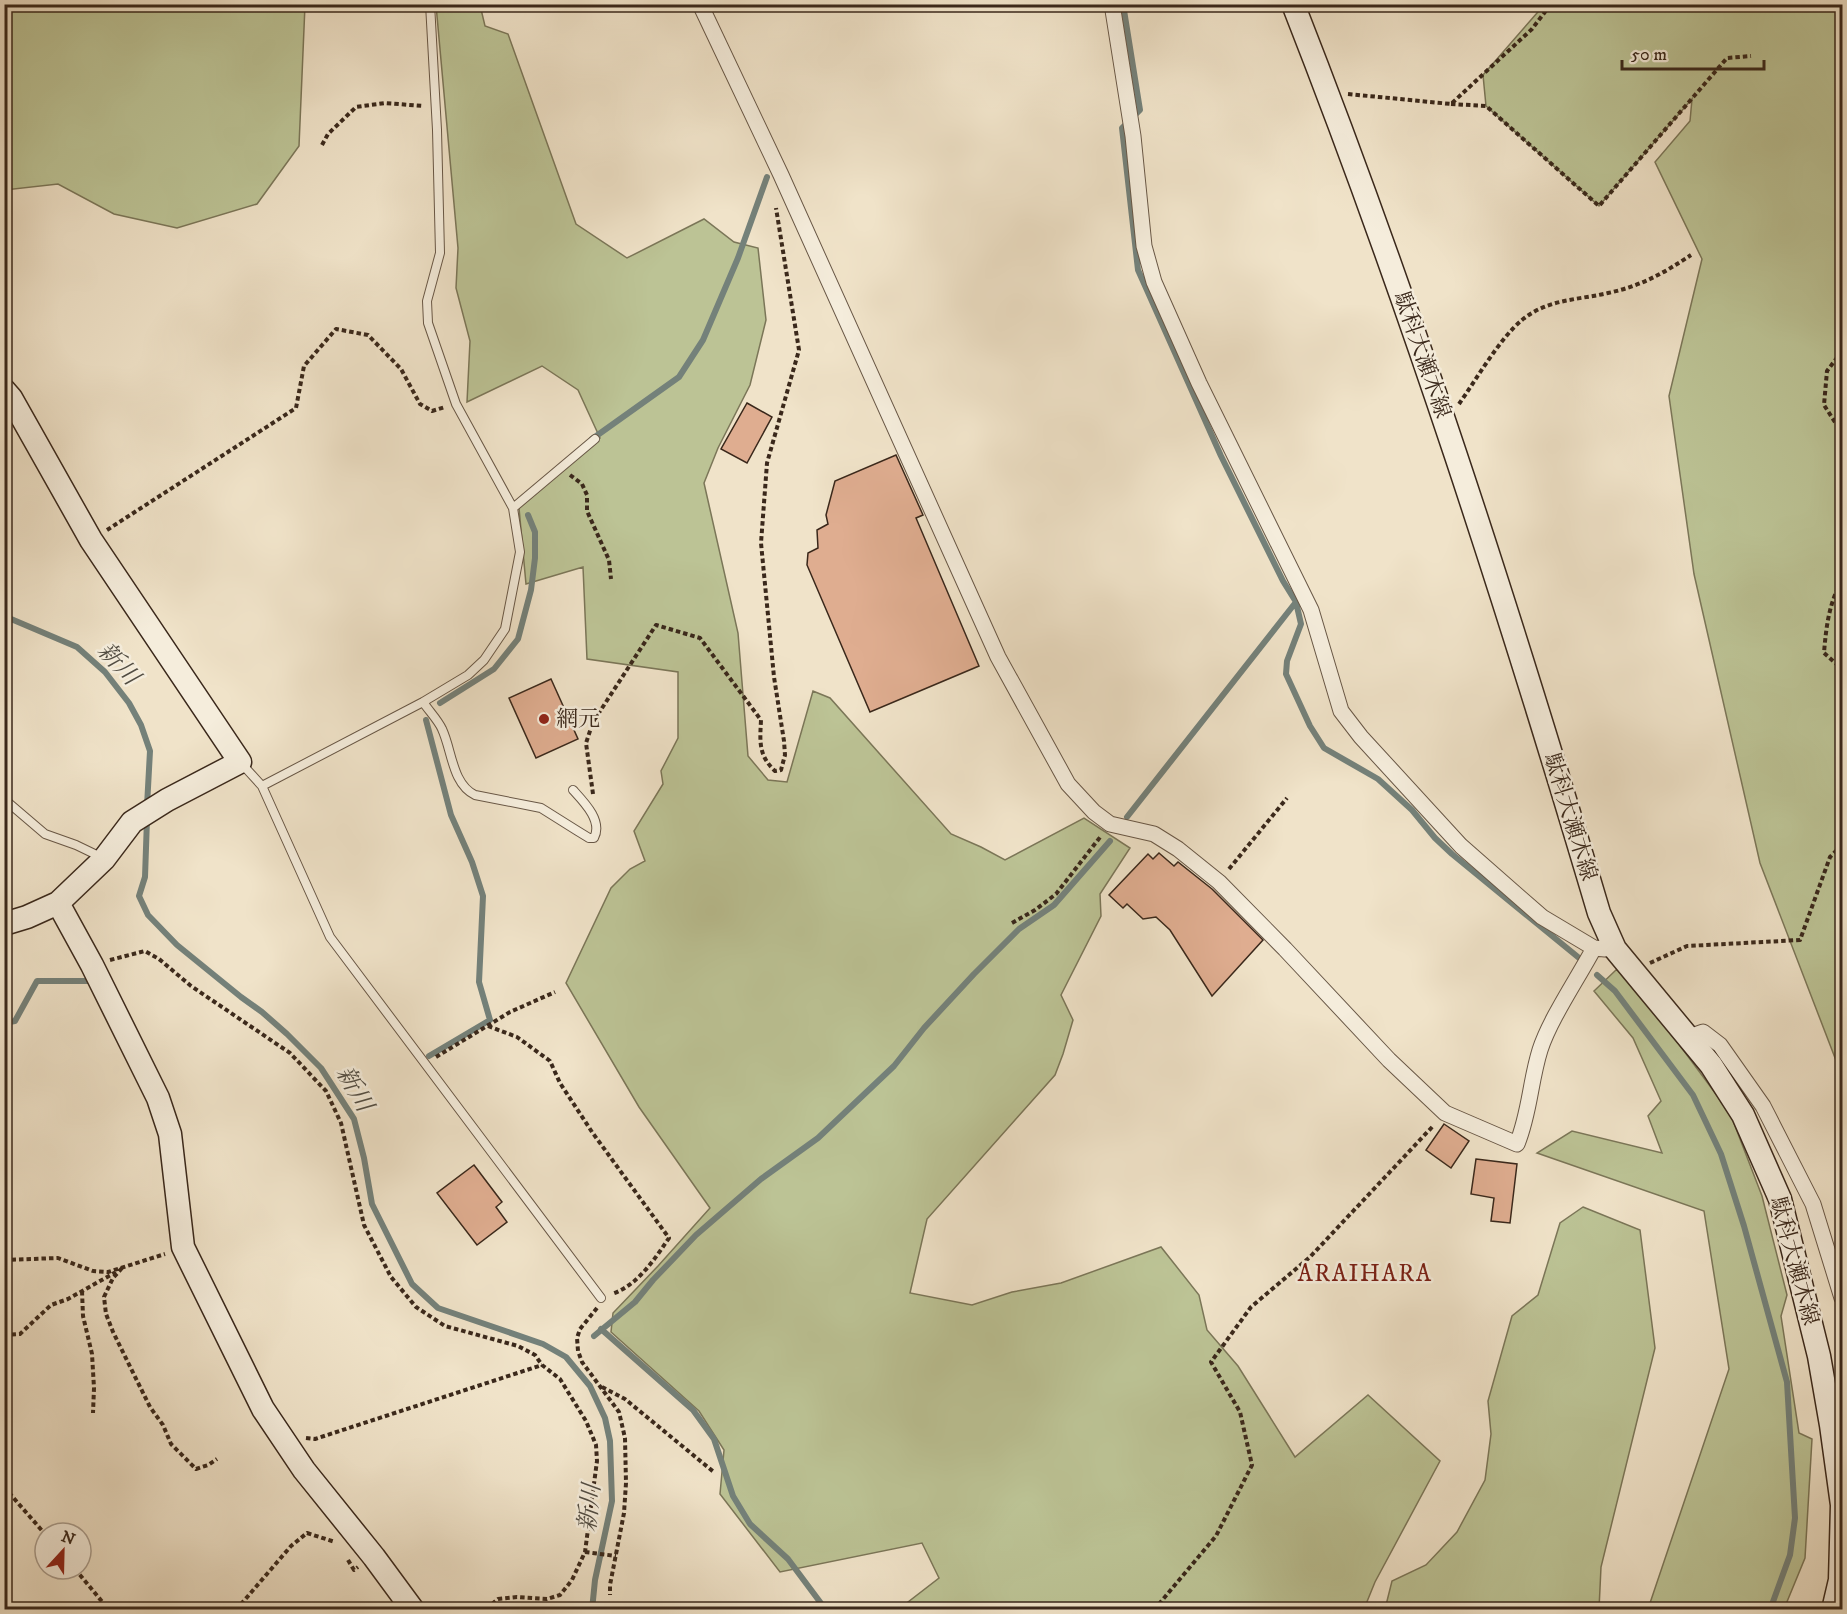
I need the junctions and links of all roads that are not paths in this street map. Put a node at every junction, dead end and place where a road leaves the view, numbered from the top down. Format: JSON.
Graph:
{"nodes":[{"id":1,"x":430,"y":4,"type":"edge"},
{"id":2,"x":700,"y":4,"type":"edge"},
{"id":3,"x":1112,"y":4,"type":"edge"},
{"id":4,"x":1293,"y":4,"type":"edge"},
{"id":5,"x":4,"y":390,"type":"edge"},
{"id":6,"x":595,"y":439,"type":"dead end"},
{"id":7,"x":513,"y":508,"type":"junction"},
{"id":8,"x":423,"y":702,"type":"junction"},
{"id":9,"x":240,"y":762,"type":"junction"},
{"id":10,"x":262,"y":786,"type":"junction"},
{"id":11,"x":573,"y":790,"type":"dead end"},
{"id":12,"x":4,"y":799,"type":"edge"},
{"id":13,"x":104,"y":859,"type":"junction"},
{"id":14,"x":58,"y":903,"type":"junction"},
{"id":15,"x":4,"y":924,"type":"edge"},
{"id":16,"x":1605,"y":949,"type":"junction"},
{"id":17,"x":1689,"y":1037,"type":"junction"},
{"id":18,"x":601,"y":1298,"type":"road end"},
{"id":19,"x":1842,"y":1298,"type":"edge"},
{"id":20,"x":413,"y":1610,"type":"edge"},
{"id":21,"x":1833,"y":1610,"type":"edge"}],
"edges":[{"from":1,"to":7,"type":"lane"},
{"from":2,"to":16,"type":"street"},
{"from":3,"to":16,"type":"street"},
{"from":4,"to":16,"type":"main road","name":"駄科大瀬木線"},
{"from":5,"to":9,"type":"main road"},
{"from":6,"to":7,"type":"lane"},
{"from":7,"to":8,"type":"lane"},
{"from":8,"to":10,"type":"lane"},
{"from":8,"to":11,"type":"lane"},
{"from":9,"to":10,"type":"lane"},
{"from":9,"to":13,"type":"main road"},
{"from":10,"to":18,"type":"lane"},
{"from":12,"to":13,"type":"lane"},
{"from":13,"to":14,"type":"main road"},
{"from":14,"to":15,"type":"main road"},
{"from":14,"to":20,"type":"main road"},
{"from":16,"to":17,"type":"main road","name":"駄科大瀬木線"},
{"from":17,"to":19,"type":"street"},
{"from":17,"to":21,"type":"main road","name":"駄科大瀬木線"}]}
